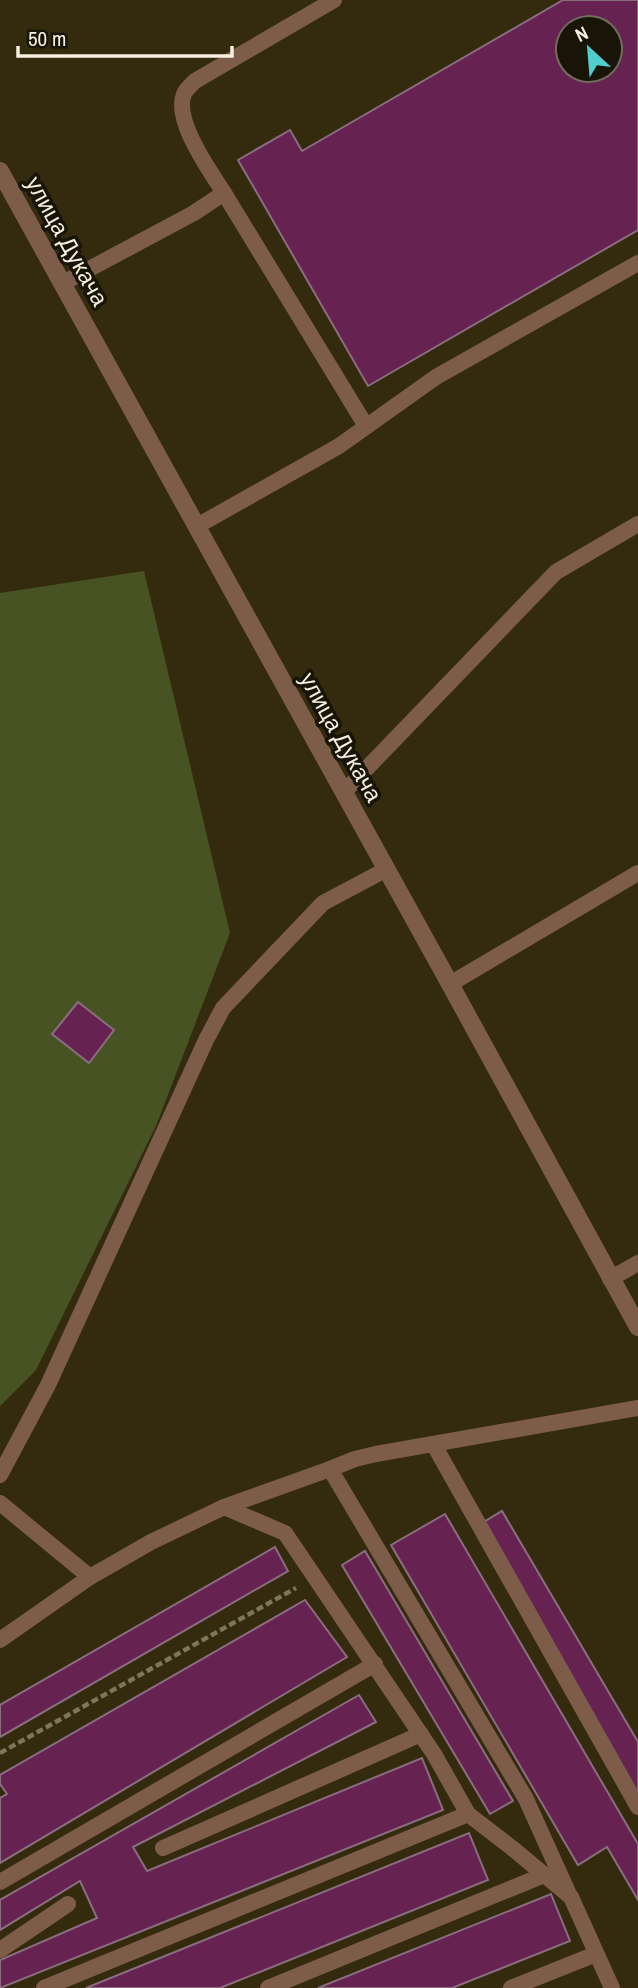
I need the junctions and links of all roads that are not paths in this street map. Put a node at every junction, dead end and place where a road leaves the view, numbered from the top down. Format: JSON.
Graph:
{"nodes":[{"id":1,"x":334,"y":0,"type":"edge"},
{"id":2,"x":0,"y":172,"type":"edge"},
{"id":3,"x":224,"y":193,"type":"junction"},
{"id":4,"x":638,"y":263,"type":"edge"},
{"id":5,"x":63,"y":283,"type":"junction"},
{"id":6,"x":366,"y":426,"type":"junction"},
{"id":7,"x":638,"y":524,"type":"edge"},
{"id":8,"x":197,"y":526,"type":"junction"},
{"id":9,"x":344,"y":792,"type":"junction"},
{"id":10,"x":387,"y":869,"type":"junction"},
{"id":11,"x":638,"y":873,"type":"edge"},
{"id":12,"x":450,"y":984,"type":"junction"},
{"id":13,"x":638,"y":1263,"type":"edge"},
{"id":14,"x":610,"y":1279,"type":"junction"},
{"id":15,"x":638,"y":1328,"type":"edge"},
{"id":16,"x":638,"y":1408,"type":"edge"},
{"id":17,"x":434,"y":1445,"type":"junction"},
{"id":18,"x":330,"y":1469,"type":"junction"},
{"id":19,"x":0,"y":1475,"type":"edge"},
{"id":20,"x":0,"y":1503,"type":"edge"},
{"id":21,"x":224,"y":1507,"type":"junction"},
{"id":22,"x":90,"y":1577,"type":"junction"},
{"id":23,"x":0,"y":1640,"type":"edge"},
{"id":24,"x":375,"y":1664,"type":"junction"},
{"id":25,"x":421,"y":1734,"type":"junction"},
{"id":26,"x":638,"y":1807,"type":"edge"},
{"id":27,"x":468,"y":1814,"type":"junction"},
{"id":28,"x":163,"y":1848,"type":"dead end"},
{"id":29,"x":544,"y":1875,"type":"junction"},
{"id":30,"x":0,"y":1882,"type":"edge"},
{"id":31,"x":571,"y":1897,"type":"junction"},
{"id":32,"x":68,"y":1904,"type":"dead end"},
{"id":33,"x":0,"y":1950,"type":"edge"},
{"id":34,"x":597,"y":1954,"type":"junction"},
{"id":35,"x":44,"y":1988,"type":"edge"},
{"id":36,"x":268,"y":1988,"type":"edge"},
{"id":37,"x":511,"y":1988,"type":"edge"},
{"id":38,"x":612,"y":1988,"type":"edge"}],
"edges":[{"from":1,"to":3,"type":"lane"},
{"from":2,"to":5,"type":"street","name":"улица Дукача"},
{"from":3,"to":5,"type":"lane"},
{"from":3,"to":6,"type":"lane"},
{"from":4,"to":6,"type":"lane"},
{"from":5,"to":8,"type":"street","name":"улица Дукача"},
{"from":6,"to":8,"type":"lane"},
{"from":7,"to":9,"type":"lane"},
{"from":8,"to":9,"type":"street","name":"улица Дукача"},
{"from":9,"to":10,"type":"street","name":"улица Дукача"},
{"from":10,"to":12,"type":"street","name":"улица Дукача"},
{"from":10,"to":19,"type":"lane"},
{"from":11,"to":12,"type":"lane"},
{"from":12,"to":14,"type":"street","name":"улица Дукача"},
{"from":13,"to":14,"type":"lane"},
{"from":14,"to":15,"type":"street","name":"улица Дукача"},
{"from":16,"to":17,"type":"lane"},
{"from":17,"to":18,"type":"lane"},
{"from":17,"to":26,"type":"lane"},
{"from":18,"to":21,"type":"lane"},
{"from":18,"to":31,"type":"lane"},
{"from":20,"to":22,"type":"lane"},
{"from":21,"to":22,"type":"lane"},
{"from":21,"to":24,"type":"lane"},
{"from":22,"to":23,"type":"lane"},
{"from":24,"to":25,"type":"lane"},
{"from":24,"to":30,"type":"lane"},
{"from":25,"to":27,"type":"lane"},
{"from":25,"to":28,"type":"lane"},
{"from":27,"to":29,"type":"lane"},
{"from":27,"to":35,"type":"lane"},
{"from":29,"to":31,"type":"lane"},
{"from":29,"to":36,"type":"lane"},
{"from":31,"to":34,"type":"lane"},
{"from":32,"to":33,"type":"lane"},
{"from":34,"to":37,"type":"lane"},
{"from":34,"to":38,"type":"lane"}]}
